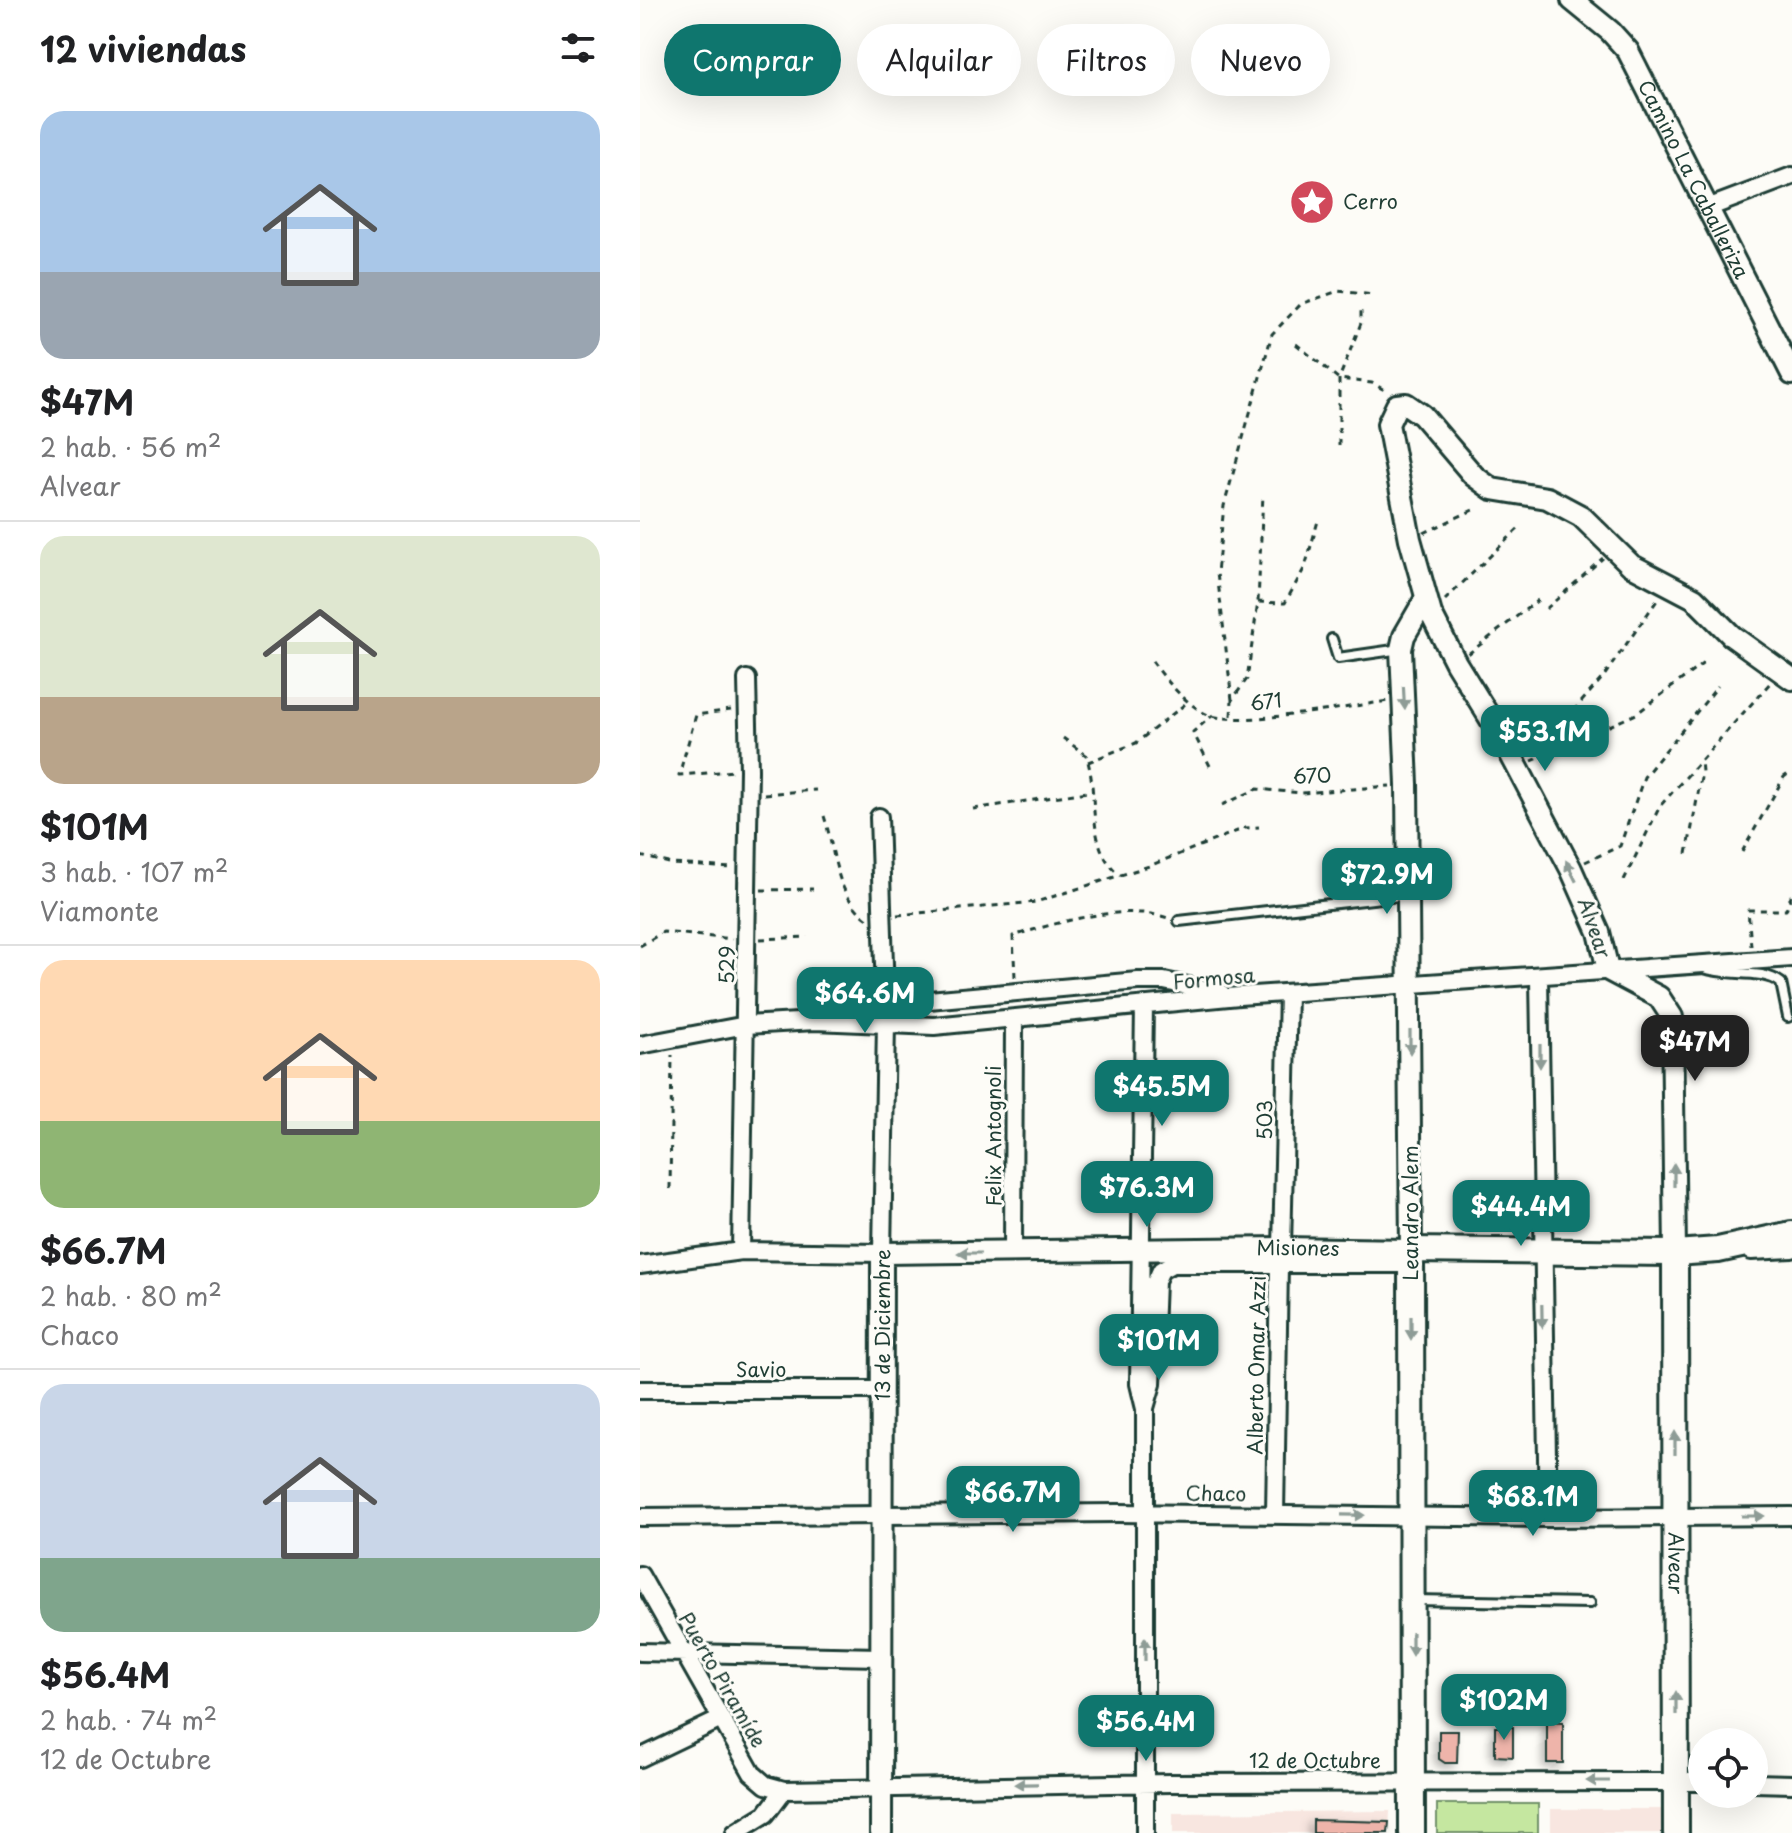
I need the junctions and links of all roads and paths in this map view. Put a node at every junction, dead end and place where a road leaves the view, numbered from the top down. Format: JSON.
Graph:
{"nodes":[{"id":1,"x":1572,"y":0,"type":"edge"},
{"id":2,"x":1792,"y":176,"type":"edge"},
{"id":3,"x":1710,"y":207,"type":"junction"},
{"id":4,"x":1374,"y":295,"type":"dead end"},
{"id":5,"x":1361,"y":308,"type":"dead end"},
{"id":6,"x":1296,"y":344,"type":"dead end"},
{"id":7,"x":1792,"y":374,"type":"edge"},
{"id":8,"x":1339,"y":379,"type":"junction"},
{"id":9,"x":1397,"y":405,"type":"junction"},
{"id":10,"x":1339,"y":445,"type":"dead end"},
{"id":11,"x":1263,"y":494,"type":"dead end"},
{"id":12,"x":1475,"y":509,"type":"dead end"},
{"id":13,"x":1318,"y":521,"type":"dead end"},
{"id":14,"x":1520,"y":527,"type":"dead end"},
{"id":15,"x":1410,"y":539,"type":"junction"},
{"id":16,"x":1613,"y":549,"type":"junction"},
{"id":17,"x":1670,"y":584,"type":"junction"},
{"id":18,"x":1538,"y":600,"type":"dead end"},
{"id":19,"x":1258,"y":602,"type":"junction"},
{"id":20,"x":1428,"y":606,"type":"junction"},
{"id":21,"x":1546,"y":609,"type":"dead end"},
{"id":22,"x":1332,"y":639,"type":"dead end"},
{"id":23,"x":1401,"y":649,"type":"junction"},
{"id":24,"x":1152,"y":661,"type":"dead end"},
{"id":25,"x":1705,"y":662,"type":"dead end"},
{"id":26,"x":1456,"y":663,"type":"junction"},
{"id":27,"x":1786,"y":676,"type":"edge"},
{"id":28,"x":747,"y":679,"type":"dead end"},
{"id":29,"x":1718,"y":686,"type":"dead end"},
{"id":30,"x":1405,"y":699,"type":"junction"},
{"id":31,"x":1232,"y":700,"type":"junction"},
{"id":32,"x":1189,"y":701,"type":"junction"},
{"id":33,"x":747,"y":708,"type":"junction"},
{"id":34,"x":1213,"y":715,"type":"junction"},
{"id":35,"x":1231,"y":718,"type":"junction"},
{"id":36,"x":1501,"y":736,"type":"junction"},
{"id":37,"x":1063,"y":738,"type":"dead end"},
{"id":38,"x":1701,"y":760,"type":"junction"},
{"id":39,"x":1088,"y":762,"type":"junction"},
{"id":40,"x":1210,"y":766,"type":"dead end"},
{"id":41,"x":1518,"y":768,"type":"junction"},
{"id":42,"x":749,"y":770,"type":"junction"},
{"id":43,"x":1792,"y":771,"type":"edge"},
{"id":44,"x":1407,"y":784,"type":"junction"},
{"id":45,"x":816,"y":790,"type":"dead end"},
{"id":46,"x":1094,"y":791,"type":"junction"},
{"id":47,"x":748,"y":795,"type":"junction"},
{"id":48,"x":1222,"y":805,"type":"dead end"},
{"id":49,"x":973,"y":809,"type":"dead end"},
{"id":50,"x":824,"y":816,"type":"dead end"},
{"id":51,"x":879,"y":817,"type":"dead end"},
{"id":52,"x":1259,"y":827,"type":"dead end"},
{"id":53,"x":1742,"y":852,"type":"dead end"},
{"id":54,"x":1687,"y":854,"type":"dead end"},
{"id":55,"x":640,"y":856,"type":"edge"},
{"id":56,"x":747,"y":869,"type":"junction"},
{"id":57,"x":1571,"y":869,"type":"junction"},
{"id":58,"x":1120,"y":875,"type":"junction"},
{"id":59,"x":1624,"y":880,"type":"dead end"},
{"id":60,"x":813,"y":889,"type":"dead end"},
{"id":61,"x":748,"y":891,"type":"junction"},
{"id":62,"x":1792,"y":893,"type":"edge"},
{"id":63,"x":1408,"y":895,"type":"junction"},
{"id":64,"x":1179,"y":921,"type":"joint"},
{"id":65,"x":882,"y":922,"type":"junction"},
{"id":66,"x":808,"y":937,"type":"dead end"},
{"id":67,"x":748,"y":940,"type":"junction"},
{"id":68,"x":640,"y":946,"type":"edge"},
{"id":69,"x":1752,"y":958,"type":"junction"},
{"id":70,"x":1792,"y":958,"type":"edge"},
{"id":71,"x":1692,"y":964,"type":"junction"},
{"id":72,"x":1608,"y":970,"type":"junction"},
{"id":73,"x":1539,"y":978,"type":"junction"},
{"id":74,"x":1410,"y":986,"type":"junction"},
{"id":75,"x":1017,"y":992,"type":"junction"},
{"id":76,"x":1288,"y":994,"type":"junction"},
{"id":77,"x":1239,"y":996,"type":"junction"},
{"id":78,"x":885,"y":1004,"type":"junction"},
{"id":79,"x":1144,"y":1005,"type":"junction"},
{"id":80,"x":1788,"y":1017,"type":"dead end"},
{"id":81,"x":1014,"y":1020,"type":"junction"},
{"id":82,"x":886,"y":1023,"type":"junction"},
{"id":83,"x":746,"y":1025,"type":"junction"},
{"id":84,"x":671,"y":1040,"type":"junction"},
{"id":85,"x":640,"y":1045,"type":"edge"},
{"id":86,"x":670,"y":1189,"type":"dead end"},
{"id":87,"x":1792,"y":1234,"type":"edge"},
{"id":88,"x":1792,"y":1249,"type":"edge"},
{"id":89,"x":1718,"y":1250,"type":"junction"},
{"id":90,"x":741,"y":1251,"type":"junction"},
{"id":91,"x":1141,"y":1251,"type":"junction"},
{"id":92,"x":1013,"y":1252,"type":"junction"},
{"id":93,"x":1541,"y":1252,"type":"junction"},
{"id":94,"x":882,"y":1253,"type":"junction"},
{"id":95,"x":1675,"y":1253,"type":"junction"},
{"id":96,"x":1281,"y":1257,"type":"junction"},
{"id":97,"x":1411,"y":1257,"type":"junction"},
{"id":98,"x":640,"y":1265,"type":"edge"},
{"id":99,"x":640,"y":1390,"type":"edge"},
{"id":100,"x":883,"y":1390,"type":"junction"},
{"id":101,"x":1145,"y":1409,"type":"junction"},
{"id":102,"x":1144,"y":1513,"type":"junction"},
{"id":103,"x":1275,"y":1514,"type":"junction"},
{"id":104,"x":882,"y":1515,"type":"junction"},
{"id":105,"x":1412,"y":1516,"type":"junction"},
{"id":106,"x":1792,"y":1516,"type":"edge"},
{"id":107,"x":640,"y":1517,"type":"edge"},
{"id":108,"x":1675,"y":1517,"type":"junction"},
{"id":109,"x":1548,"y":1518,"type":"junction"},
{"id":110,"x":640,"y":1575,"type":"edge"},
{"id":111,"x":1412,"y":1600,"type":"junction"},
{"id":112,"x":1590,"y":1603,"type":"dead end"},
{"id":113,"x":640,"y":1652,"type":"edge"},
{"id":114,"x":683,"y":1653,"type":"junction"},
{"id":115,"x":880,"y":1657,"type":"junction"},
{"id":116,"x":721,"y":1719,"type":"junction"},
{"id":117,"x":640,"y":1758,"type":"edge"},
{"id":118,"x":1412,"y":1781,"type":"junction"},
{"id":119,"x":1676,"y":1781,"type":"junction"},
{"id":120,"x":1688,"y":1781,"type":"edge"},
{"id":121,"x":1145,"y":1783,"type":"junction"},
{"id":122,"x":1768,"y":1783,"type":"edge"},
{"id":123,"x":1792,"y":1784,"type":"edge"},
{"id":124,"x":881,"y":1787,"type":"junction"},
{"id":125,"x":784,"y":1790,"type":"junction"},
{"id":126,"x":735,"y":1833,"type":"edge"},
{"id":127,"x":881,"y":1833,"type":"edge"},
{"id":128,"x":1145,"y":1833,"type":"edge"},
{"id":129,"x":1412,"y":1833,"type":"edge"},
{"id":130,"x":1676,"y":1833,"type":"edge"}],
"edges":[{"from":1,"to":3,"type":"street","name":"Camino La Caballeriza"},
{"from":2,"to":3,"type":"street"},
{"from":3,"to":7,"type":"street","name":"Camino La Caballeriza"},
{"from":4,"to":31,"type":"path"},
{"from":5,"to":8,"type":"path"},
{"from":6,"to":8,"type":"path"},
{"from":8,"to":9,"type":"path"},
{"from":8,"to":10,"type":"path"},
{"from":9,"to":15,"type":"street","name":"Alvear"},
{"from":9,"to":16,"type":"street"},
{"from":11,"to":19,"type":"path"},
{"from":12,"to":15,"type":"path"},
{"from":13,"to":19,"type":"path"},
{"from":14,"to":20,"type":"path"},
{"from":15,"to":20,"type":"street","name":"Alvear"},
{"from":16,"to":17,"type":"street"},
{"from":16,"to":21,"type":"path"},
{"from":17,"to":27,"type":"street"},
{"from":17,"to":36,"type":"path"},
{"from":18,"to":26,"type":"path"},
{"from":19,"to":31,"type":"path"},
{"from":20,"to":23,"type":"street","name":"Leandro Alem"},
{"from":20,"to":26,"type":"street","name":"Alvear"},
{"from":22,"to":23,"type":"lane"},
{"from":23,"to":30,"type":"street","name":"Leandro Alem","one_way":true},
{"from":24,"to":32,"type":"path","name":"671"},
{"from":25,"to":41,"type":"path"},
{"from":26,"to":36,"type":"street","name":"Alvear"},
{"from":27,"to":38,"type":"path"},
{"from":28,"to":33,"type":"street","name":"529"},
{"from":29,"to":57,"type":"path"},
{"from":30,"to":35,"type":"path","name":"671"},
{"from":30,"to":44,"type":"street","name":"Leandro Alem"},
{"from":31,"to":35,"type":"path"},
{"from":32,"to":34,"type":"path","name":"671"},
{"from":32,"to":39,"type":"path"},
{"from":33,"to":42,"type":"street","name":"529"},
{"from":33,"to":42,"type":"path"},
{"from":34,"to":35,"type":"path","name":"671"},
{"from":34,"to":40,"type":"path"},
{"from":36,"to":41,"type":"street","name":"Alvear"},
{"from":37,"to":39,"type":"path"},
{"from":38,"to":54,"type":"path"},
{"from":38,"to":59,"type":"path"},
{"from":39,"to":46,"type":"path"},
{"from":41,"to":57,"type":"street","name":"Alvear"},
{"from":42,"to":47,"type":"street","name":"529"},
{"from":43,"to":53,"type":"path"},
{"from":44,"to":48,"type":"path","name":"670"},
{"from":44,"to":63,"type":"street","name":"Leandro Alem"},
{"from":45,"to":47,"type":"path"},
{"from":46,"to":49,"type":"path"},
{"from":46,"to":58,"type":"path"},
{"from":47,"to":56,"type":"street","name":"529"},
{"from":50,"to":65,"type":"path"},
{"from":51,"to":65,"type":"street","name":"13 de Diciembre"},
{"from":52,"to":58,"type":"path"},
{"from":55,"to":56,"type":"path"},
{"from":56,"to":61,"type":"street","name":"529"},
{"from":72,"to":57,"type":"street","name":"Alvear","one_way":true},
{"from":58,"to":65,"type":"path"},
{"from":60,"to":61,"type":"path"},
{"from":61,"to":67,"type":"street","name":"529"},
{"from":62,"to":69,"type":"path"},
{"from":63,"to":64,"type":"lane"},
{"from":63,"to":74,"type":"street","name":"Leandro Alem"},
{"from":64,"to":75,"type":"path"},
{"from":65,"to":78,"type":"street","name":"13 de Diciembre"},
{"from":66,"to":67,"type":"path"},
{"from":67,"to":68,"type":"path"},
{"from":67,"to":83,"type":"street","name":"529"},
{"from":69,"to":70,"type":"street","name":"Formosa"},
{"from":69,"to":71,"type":"street","name":"Formosa"},
{"from":71,"to":72,"type":"street","name":"Formosa"},
{"from":71,"to":80,"type":"lane"},
{"from":72,"to":73,"type":"street","name":"Formosa"},
{"from":95,"to":72,"type":"street","name":"Alvear","one_way":true},
{"from":73,"to":74,"type":"street","name":"Formosa"},
{"from":73,"to":93,"type":"street","one_way":true},
{"from":74,"to":76,"type":"street","name":"Formosa"},
{"from":74,"to":97,"type":"street","name":"Leandro Alem","one_way":true},
{"from":75,"to":77,"type":"street"},
{"from":75,"to":78,"type":"street"},
{"from":76,"to":77,"type":"street","name":"Formosa"},
{"from":76,"to":96,"type":"street","name":"503"},
{"from":77,"to":79,"type":"street","name":"Formosa"},
{"from":78,"to":82,"type":"street","name":"13 de Diciembre"},
{"from":79,"to":81,"type":"street","name":"Formosa"},
{"from":79,"to":91,"type":"street"},
{"from":81,"to":82,"type":"street","name":"Formosa"},
{"from":81,"to":92,"type":"street","name":"Felix Antognoli"},
{"from":82,"to":83,"type":"street","name":"Formosa"},
{"from":82,"to":94,"type":"street","name":"13 de Diciembre"},
{"from":83,"to":84,"type":"street","name":"Formosa"},
{"from":83,"to":90,"type":"street","name":"529"},
{"from":84,"to":85,"type":"street","name":"Formosa"},
{"from":84,"to":86,"type":"path"},
{"from":87,"to":89,"type":"main road","name":"Misiones"},
{"from":88,"to":89,"type":"street","name":"Misiones"},
{"from":89,"to":95,"type":"main road","name":"Misiones"},
{"from":90,"to":94,"type":"street","name":"Misiones"},
{"from":90,"to":98,"type":"street","name":"Misiones"},
{"from":91,"to":92,"type":"street","name":"Misiones"},
{"from":91,"to":96,"type":"street","name":"Misiones"},
{"from":91,"to":101,"type":"street"},
{"from":92,"to":94,"type":"street","name":"Misiones","one_way":true},
{"from":93,"to":95,"type":"main road","name":"Misiones"},
{"from":93,"to":97,"type":"main road","name":"Misiones"},
{"from":93,"to":109,"type":"street","one_way":true},
{"from":94,"to":100,"type":"street","name":"13 de Diciembre"},
{"from":108,"to":95,"type":"main road","name":"Alvear","one_way":true},
{"from":96,"to":97,"type":"street","name":"Misiones"},
{"from":96,"to":101,"type":"street","name":"Misiones"},
{"from":96,"to":103,"type":"street","name":"Alberto Omar Azzi"},
{"from":97,"to":105,"type":"main road","name":"Leandro Alem","one_way":true},
{"from":99,"to":100,"type":"street","name":"Savio"},
{"from":100,"to":104,"type":"street","name":"13 de Diciembre"},
{"from":101,"to":102,"type":"street"},
{"from":102,"to":103,"type":"street","name":"Chaco"},
{"from":102,"to":104,"type":"street","name":"Chaco"},
{"from":121,"to":102,"type":"street","one_way":true},
{"from":103,"to":105,"type":"street","name":"Chaco","one_way":true},
{"from":104,"to":107,"type":"street","name":"Chaco"},
{"from":104,"to":115,"type":"street","name":"13 de Diciembre"},
{"from":105,"to":109,"type":"street","name":"Chaco"},
{"from":105,"to":111,"type":"main road","name":"Leandro Alem"},
{"from":108,"to":106,"type":"street","name":"Chaco","one_way":true},
{"from":108,"to":109,"type":"street","name":"Chaco"},
{"from":119,"to":108,"type":"main road","name":"Alvear","one_way":true},
{"from":110,"to":114,"type":"street","name":"Puerto Piramíde"},
{"from":111,"to":112,"type":"lane"},
{"from":111,"to":118,"type":"main road","name":"Leandro Alem","one_way":true},
{"from":113,"to":114,"type":"street"},
{"from":114,"to":115,"type":"street"},
{"from":114,"to":116,"type":"street","name":"Puerto Piramíde"},
{"from":115,"to":124,"type":"street","name":"13 de Diciembre"},
{"from":116,"to":117,"type":"street"},
{"from":116,"to":125,"type":"street","name":"Puerto Piramíde"},
{"from":119,"to":118,"type":"street","name":"12 de Octubre","one_way":true},
{"from":118,"to":121,"type":"street","name":"12 de Octubre"},
{"from":118,"to":129,"type":"main road","name":"Leandro Alem"},
{"from":119,"to":120,"type":"street","name":"12 de Octubre"},
{"from":119,"to":130,"type":"main road","name":"Alvear"},
{"from":121,"to":124,"type":"street","name":"12 de Octubre","one_way":true},
{"from":121,"to":128,"type":"street"},
{"from":122,"to":123,"type":"street"},
{"from":124,"to":125,"type":"street","name":"12 de Octubre"},
{"from":124,"to":127,"type":"street","name":"13 de Diciembre"},
{"from":125,"to":126,"type":"street"}]}
